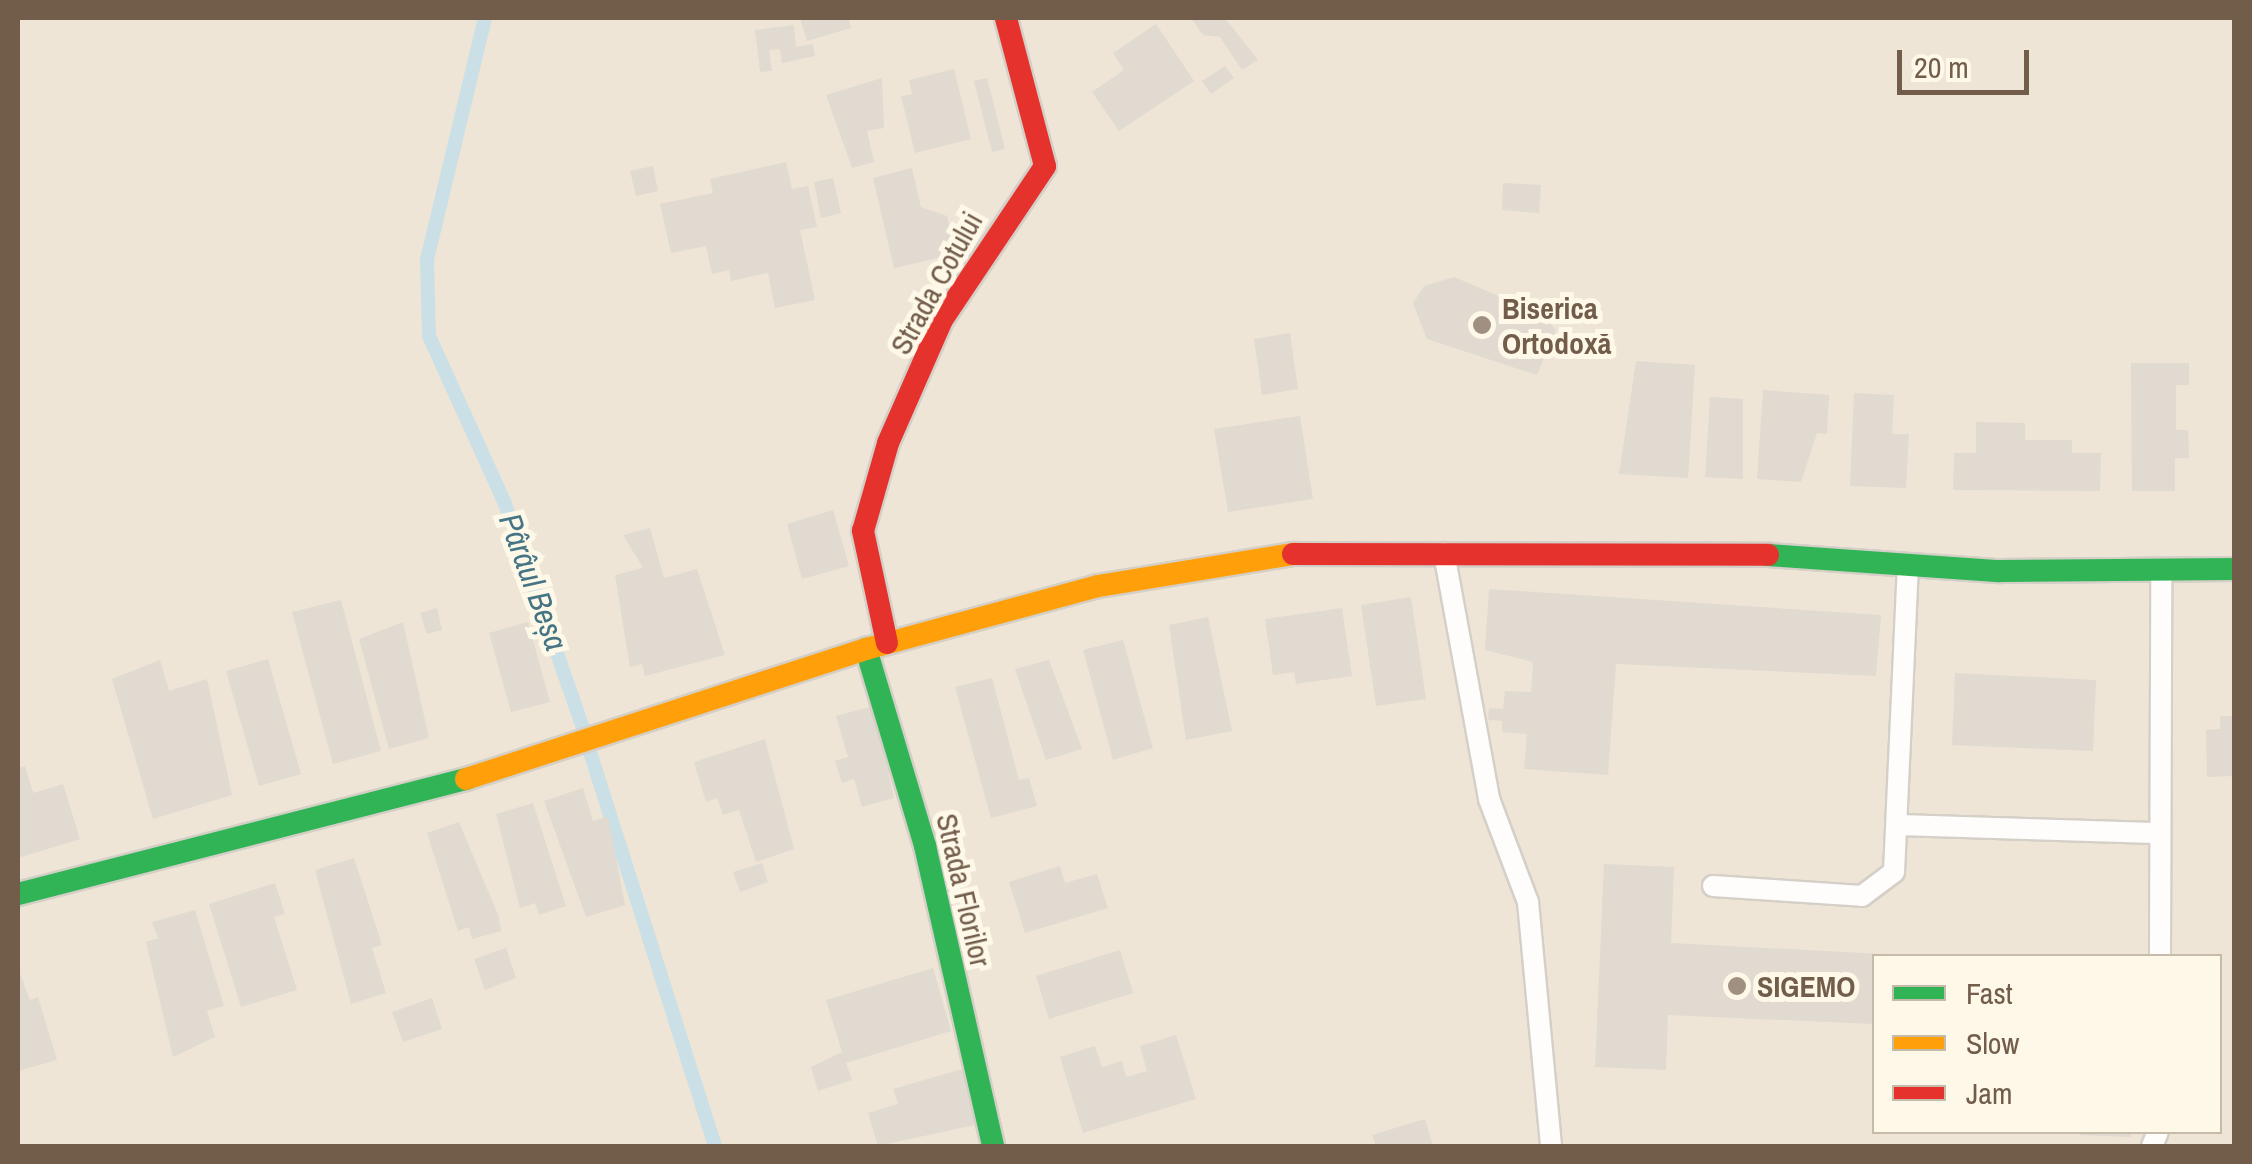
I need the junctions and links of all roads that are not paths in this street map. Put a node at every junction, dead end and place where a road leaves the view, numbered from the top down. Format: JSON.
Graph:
{"nodes":[{"id":1,"x":1006,"y":18,"type":"edge"},
{"id":2,"x":1443,"y":546,"type":"junction"},
{"id":3,"x":1908,"y":561,"type":"junction"},
{"id":4,"x":2234,"y":569,"type":"edge"},
{"id":5,"x":2161,"y":574,"type":"junction"},
{"id":6,"x":876,"y":646,"type":"junction"},
{"id":7,"x":1902,"y":825,"type":"junction"},
{"id":8,"x":2160,"y":833,"type":"junction"},
{"id":9,"x":1713,"y":886,"type":"dead end"},
{"id":10,"x":18,"y":894,"type":"edge"},
{"id":11,"x":2160,"y":954,"type":"edge"},
{"id":12,"x":993,"y":1146,"type":"edge"},
{"id":13,"x":1551,"y":1146,"type":"edge"}],
"edges":[{"from":1,"to":6,"type":"main road","name":"Strada Cotului"},
{"from":2,"to":3,"type":"main road"},
{"from":2,"to":6,"type":"main road"},
{"from":2,"to":13,"type":"lane"},
{"from":3,"to":5,"type":"main road"},
{"from":3,"to":7,"type":"lane"},
{"from":4,"to":5,"type":"main road"},
{"from":5,"to":8,"type":"lane"},
{"from":6,"to":10,"type":"main road"},
{"from":6,"to":12,"type":"main road","name":"Strada Florilor"},
{"from":7,"to":8,"type":"lane"},
{"from":7,"to":9,"type":"lane"},
{"from":8,"to":11,"type":"lane"}]}
